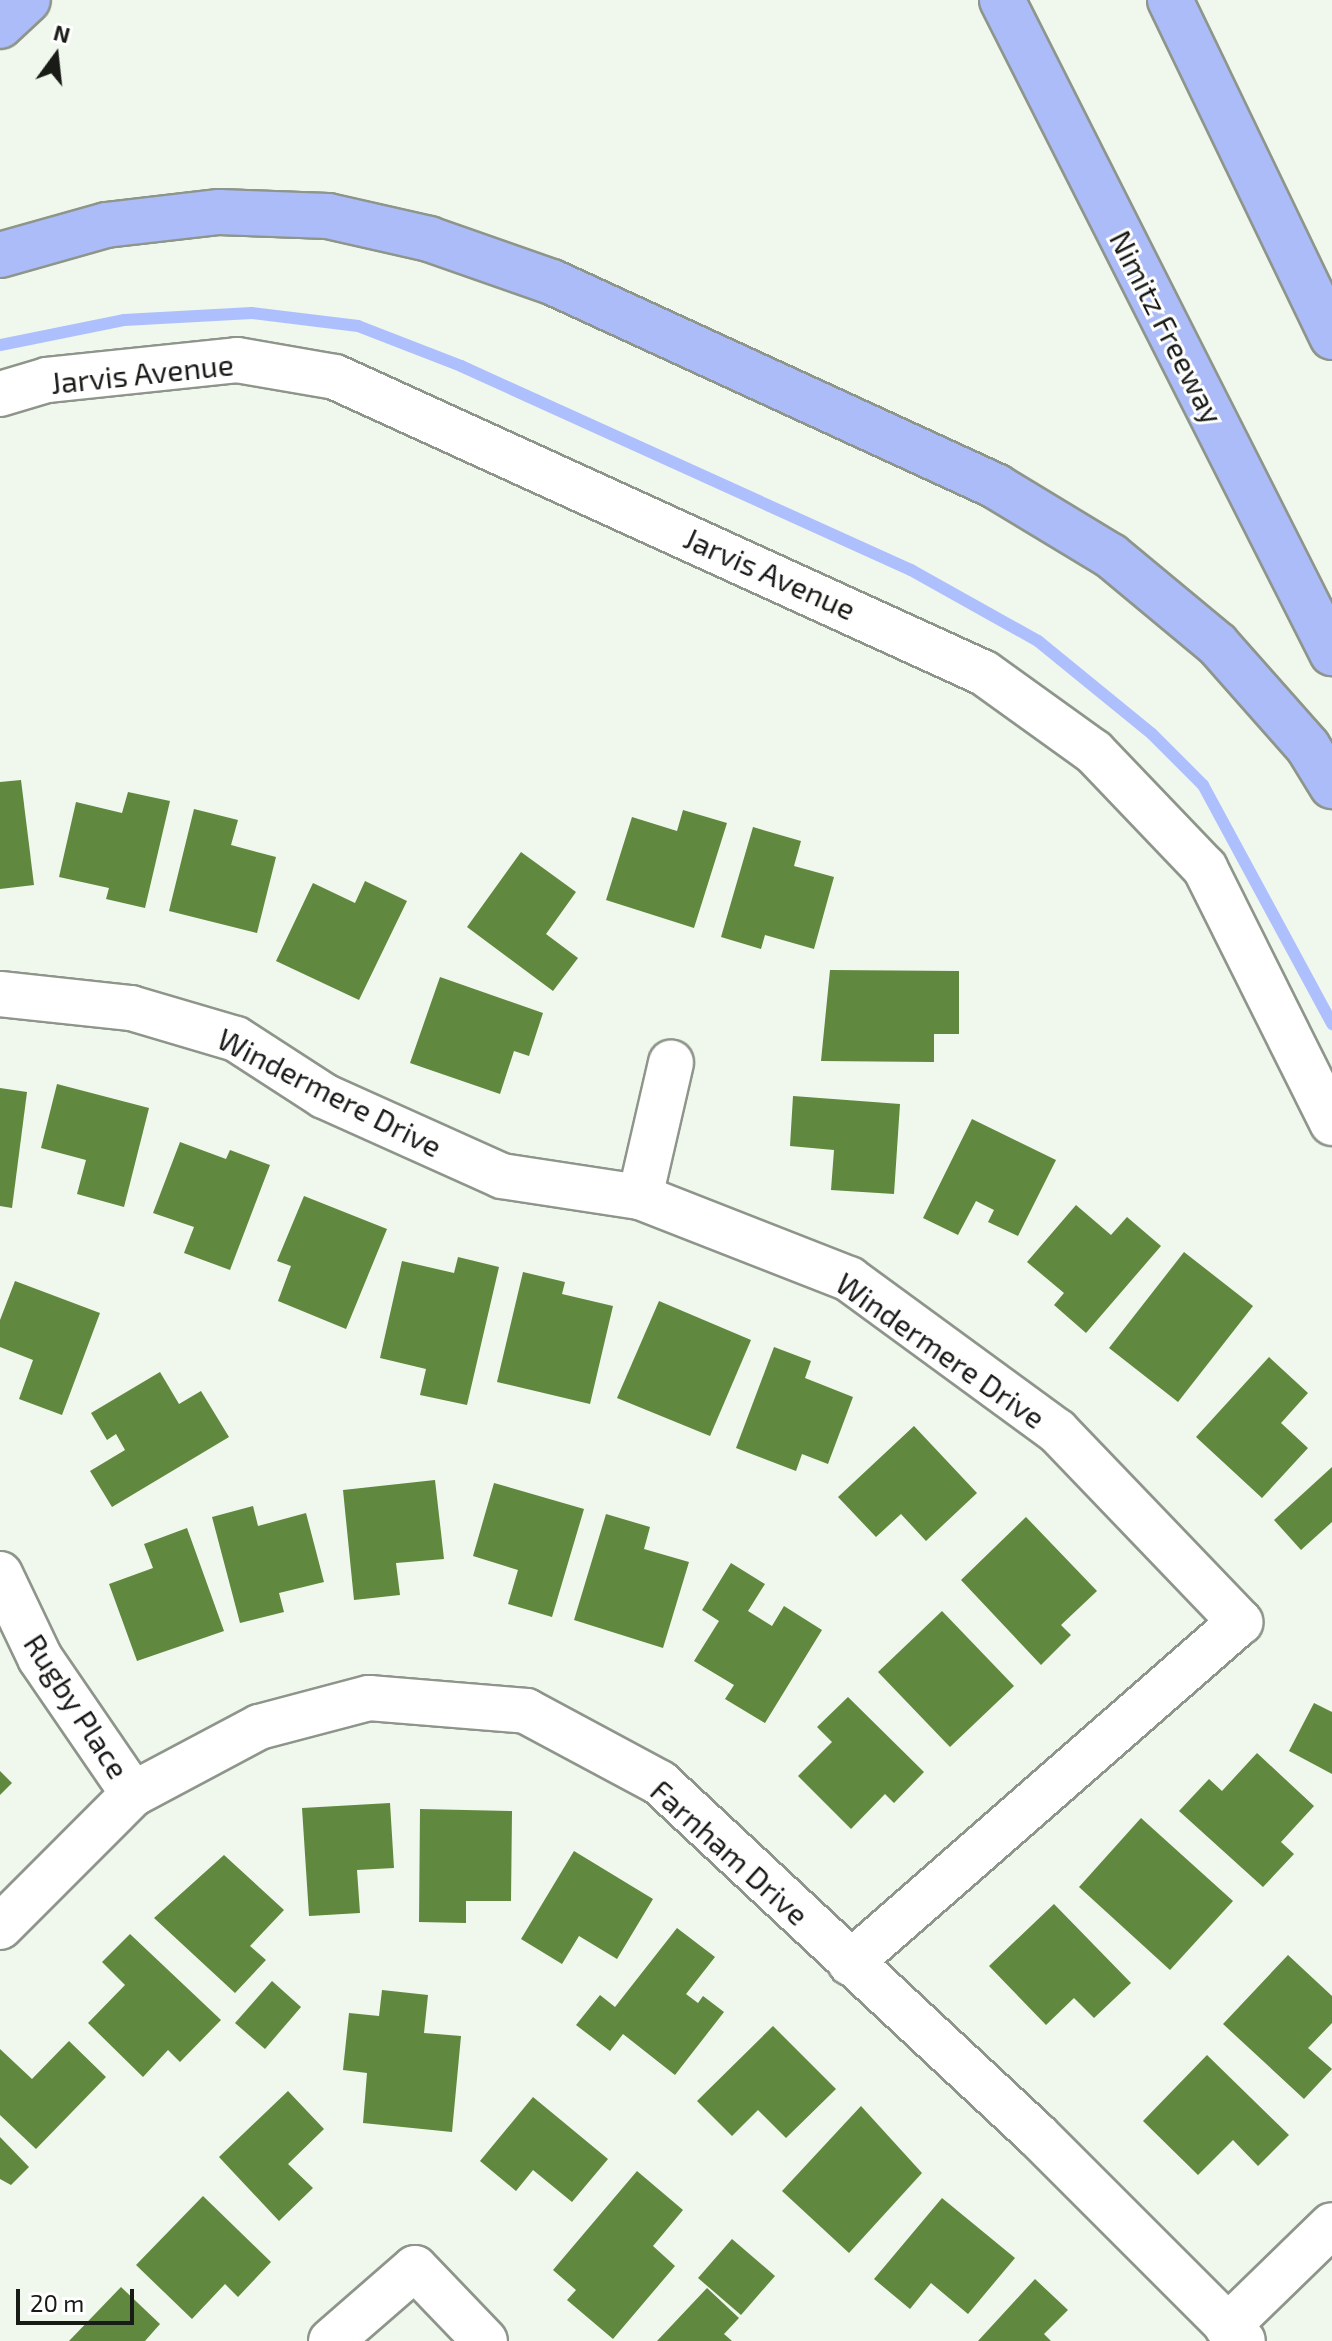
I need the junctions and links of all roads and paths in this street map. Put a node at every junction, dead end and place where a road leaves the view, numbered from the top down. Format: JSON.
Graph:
{"nodes":[{"id":1,"x":28,"y":0,"type":"edge"},
{"id":2,"x":1170,"y":0,"type":"edge"},
{"id":3,"x":1003,"y":2,"type":"edge"},
{"id":4,"x":0,"y":26,"type":"edge"},
{"id":5,"x":0,"y":255,"type":"edge"},
{"id":6,"x":1332,"y":337,"type":"edge"},
{"id":7,"x":0,"y":394,"type":"edge"},
{"id":8,"x":1332,"y":653,"type":"edge"},
{"id":9,"x":1332,"y":786,"type":"edge"},
{"id":10,"x":0,"y":994,"type":"edge"},
{"id":11,"x":671,"y":1063,"type":"dead end"},
{"id":12,"x":1332,"y":1123,"type":"edge"},
{"id":13,"x":640,"y":1197,"type":"junction"},
{"id":14,"x":0,"y":1574,"type":"edge"},
{"id":15,"x":133,"y":1794,"type":"junction"},
{"id":16,"x":0,"y":1927,"type":"edge"},
{"id":17,"x":850,"y":1963,"type":"junction"},
{"id":18,"x":1332,"y":2225,"type":"edge"},
{"id":19,"x":1235,"y":2334,"type":"edge"},
{"id":20,"x":331,"y":2341,"type":"edge"},
{"id":21,"x":485,"y":2341,"type":"edge"}],
"edges":[{"from":1,"to":4,"type":"highway"},
{"from":2,"to":6,"type":"highway"},
{"from":3,"to":8,"type":"highway","name":"Nimitz Freeway"},
{"from":5,"to":9,"type":"highway"},
{"from":7,"to":12,"type":"street","name":"Jarvis Avenue"},
{"from":10,"to":13,"type":"street","name":"Windermere Drive"},
{"from":11,"to":13,"type":"street"},
{"from":13,"to":17,"type":"street","name":"Windermere Drive"},
{"from":14,"to":15,"type":"street","name":"Rugby Place"},
{"from":15,"to":16,"type":"street","name":"Farnham Drive"},
{"from":15,"to":17,"type":"street","name":"Farnham Drive"},
{"from":17,"to":19,"type":"street","name":"Farnham Drive"},
{"from":18,"to":19,"type":"street"},
{"from":20,"to":21,"type":"street"}]}
